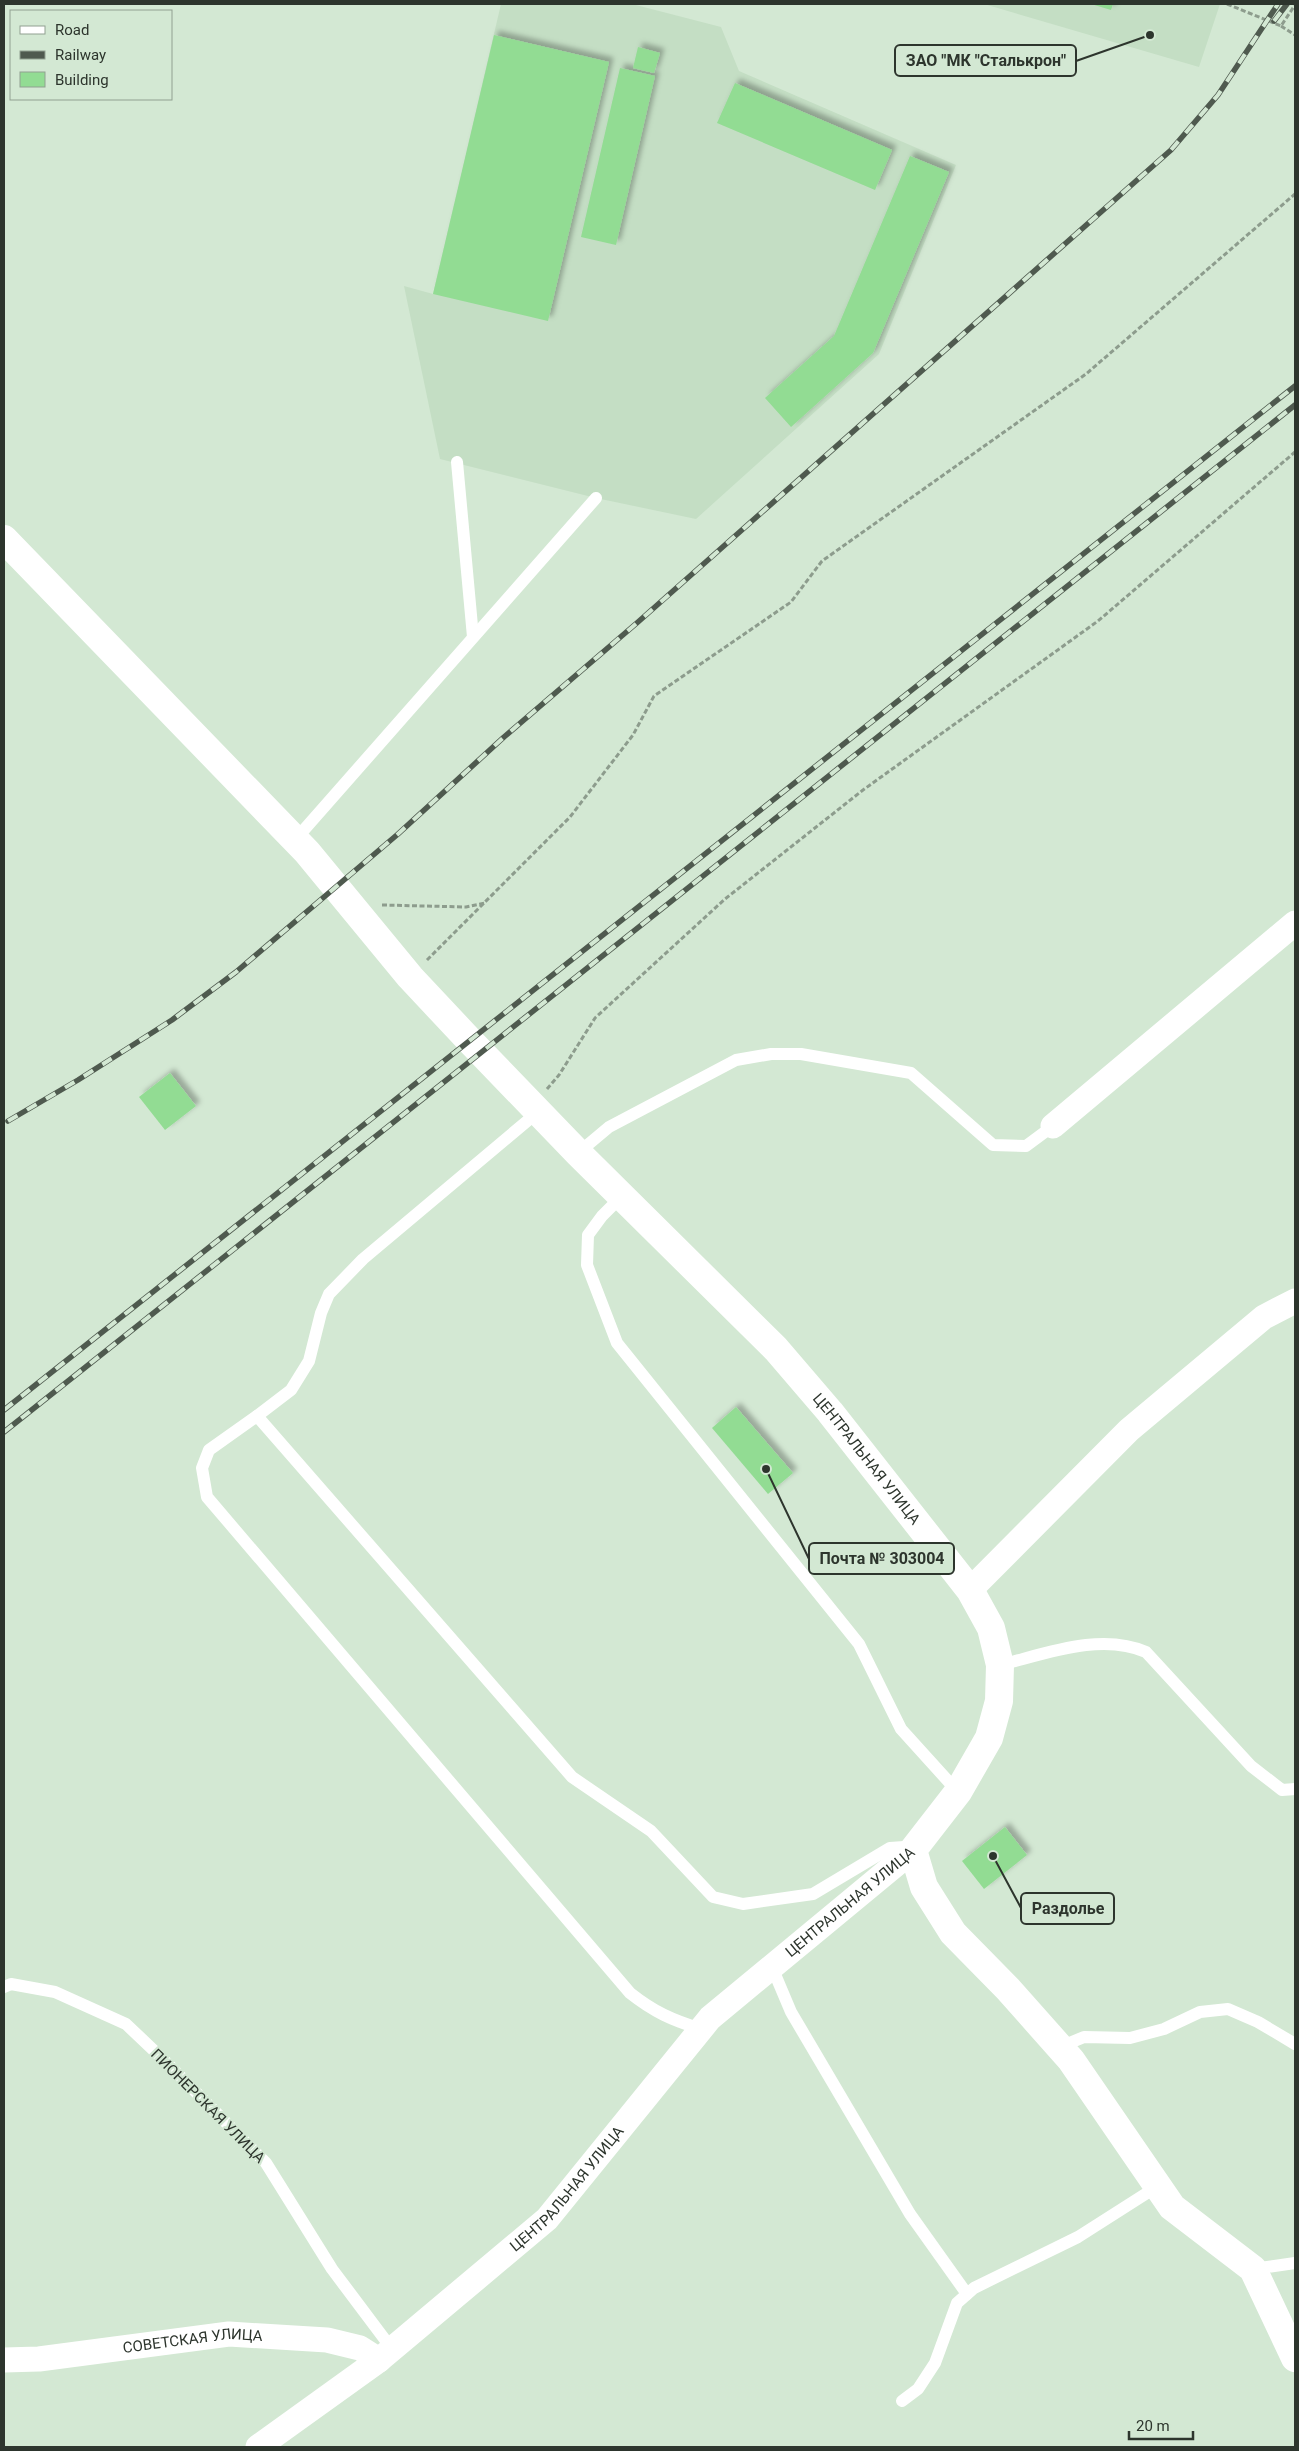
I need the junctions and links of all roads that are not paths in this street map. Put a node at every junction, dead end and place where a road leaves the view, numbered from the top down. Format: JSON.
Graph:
{"nodes":[{"id":1,"x":457,"y":462,"type":"dead end"},
{"id":2,"x":596,"y":498,"type":"dead end"},
{"id":3,"x":4,"y":539,"type":"edge"},
{"id":4,"x":473,"y":637,"type":"junction"},
{"id":5,"x":295,"y":840,"type":"junction"},
{"id":6,"x":1295,"y":923,"type":"edge"},
{"id":7,"x":535,"y":1109,"type":"junction"},
{"id":8,"x":1053,"y":1126,"type":"joint"},
{"id":9,"x":578,"y":1153,"type":"junction"},
{"id":10,"x":622,"y":1196,"type":"junction"},
{"id":11,"x":1295,"y":1301,"type":"edge"},
{"id":12,"x":257,"y":1416,"type":"junction"},
{"id":13,"x":970,"y":1590,"type":"junction"},
{"id":14,"x":1000,"y":1665,"type":"junction"},
{"id":15,"x":1295,"y":1789,"type":"edge"},
{"id":16,"x":958,"y":1792,"type":"junction"},
{"id":17,"x":913,"y":1850,"type":"junction"},
{"id":18,"x":772,"y":1967,"type":"junction"},
{"id":19,"x":4,"y":1987,"type":"edge"},
{"id":20,"x":701,"y":2029,"type":"junction"},
{"id":21,"x":1295,"y":2044,"type":"edge"},
{"id":22,"x":1060,"y":2047,"type":"junction"},
{"id":23,"x":1158,"y":2186,"type":"junction"},
{"id":24,"x":1295,"y":2263,"type":"edge"},
{"id":25,"x":1253,"y":2270,"type":"junction"},
{"id":26,"x":967,"y":2294,"type":"junction"},
{"id":27,"x":386,"y":2354,"type":"junction"},
{"id":28,"x":1295,"y":2358,"type":"edge"},
{"id":29,"x":4,"y":2360,"type":"edge"},
{"id":30,"x":902,"y":2401,"type":"dead end"},
{"id":31,"x":258,"y":2447,"type":"edge"}],
"edges":[{"from":1,"to":4,"type":"lane"},
{"from":2,"to":4,"type":"lane"},
{"from":3,"to":5,"type":"street","name":"ЦЕНТРАЛЬНАЯ УЛИЦА"},
{"from":4,"to":5,"type":"lane"},
{"from":5,"to":7,"type":"street","name":"ЦЕНТРАЛЬНАЯ УЛИЦА"},
{"from":6,"to":8,"type":"street"},
{"from":7,"to":9,"type":"street","name":"ЦЕНТРАЛЬНАЯ УЛИЦА"},
{"from":7,"to":12,"type":"lane"},
{"from":8,"to":9,"type":"lane"},
{"from":9,"to":10,"type":"street","name":"ЦЕНТРАЛЬНАЯ УЛИЦА"},
{"from":10,"to":13,"type":"street","name":"ЦЕНТРАЛЬНАЯ УЛИЦА"},
{"from":10,"to":16,"type":"lane"},
{"from":11,"to":13,"type":"street"},
{"from":12,"to":17,"type":"lane"},
{"from":12,"to":20,"type":"lane"},
{"from":13,"to":14,"type":"street","name":"ЦЕНТРАЛЬНАЯ УЛИЦА"},
{"from":14,"to":15,"type":"lane"},
{"from":14,"to":16,"type":"street","name":"ЦЕНТРАЛЬНАЯ УЛИЦА"},
{"from":16,"to":17,"type":"street","name":"ЦЕНТРАЛЬНАЯ УЛИЦА"},
{"from":17,"to":18,"type":"street","name":"ЦЕНТРАЛЬНАЯ УЛИЦА"},
{"from":17,"to":22,"type":"street"},
{"from":18,"to":20,"type":"street","name":"ЦЕНТРАЛЬНАЯ УЛИЦА"},
{"from":18,"to":26,"type":"lane"},
{"from":19,"to":27,"type":"lane","name":"ПИОНЕРСКАЯ УЛИЦА"},
{"from":20,"to":27,"type":"street","name":"ЦЕНТРАЛЬНАЯ УЛИЦА"},
{"from":21,"to":22,"type":"lane"},
{"from":22,"to":23,"type":"street"},
{"from":23,"to":25,"type":"street"},
{"from":23,"to":26,"type":"lane"},
{"from":24,"to":25,"type":"lane"},
{"from":25,"to":28,"type":"street"},
{"from":26,"to":30,"type":"lane"},
{"from":27,"to":29,"type":"street","name":"СОВЕТСКАЯ УЛИЦА"},
{"from":27,"to":31,"type":"street","name":"ЦЕНТРАЛЬНАЯ УЛИЦА"}]}
